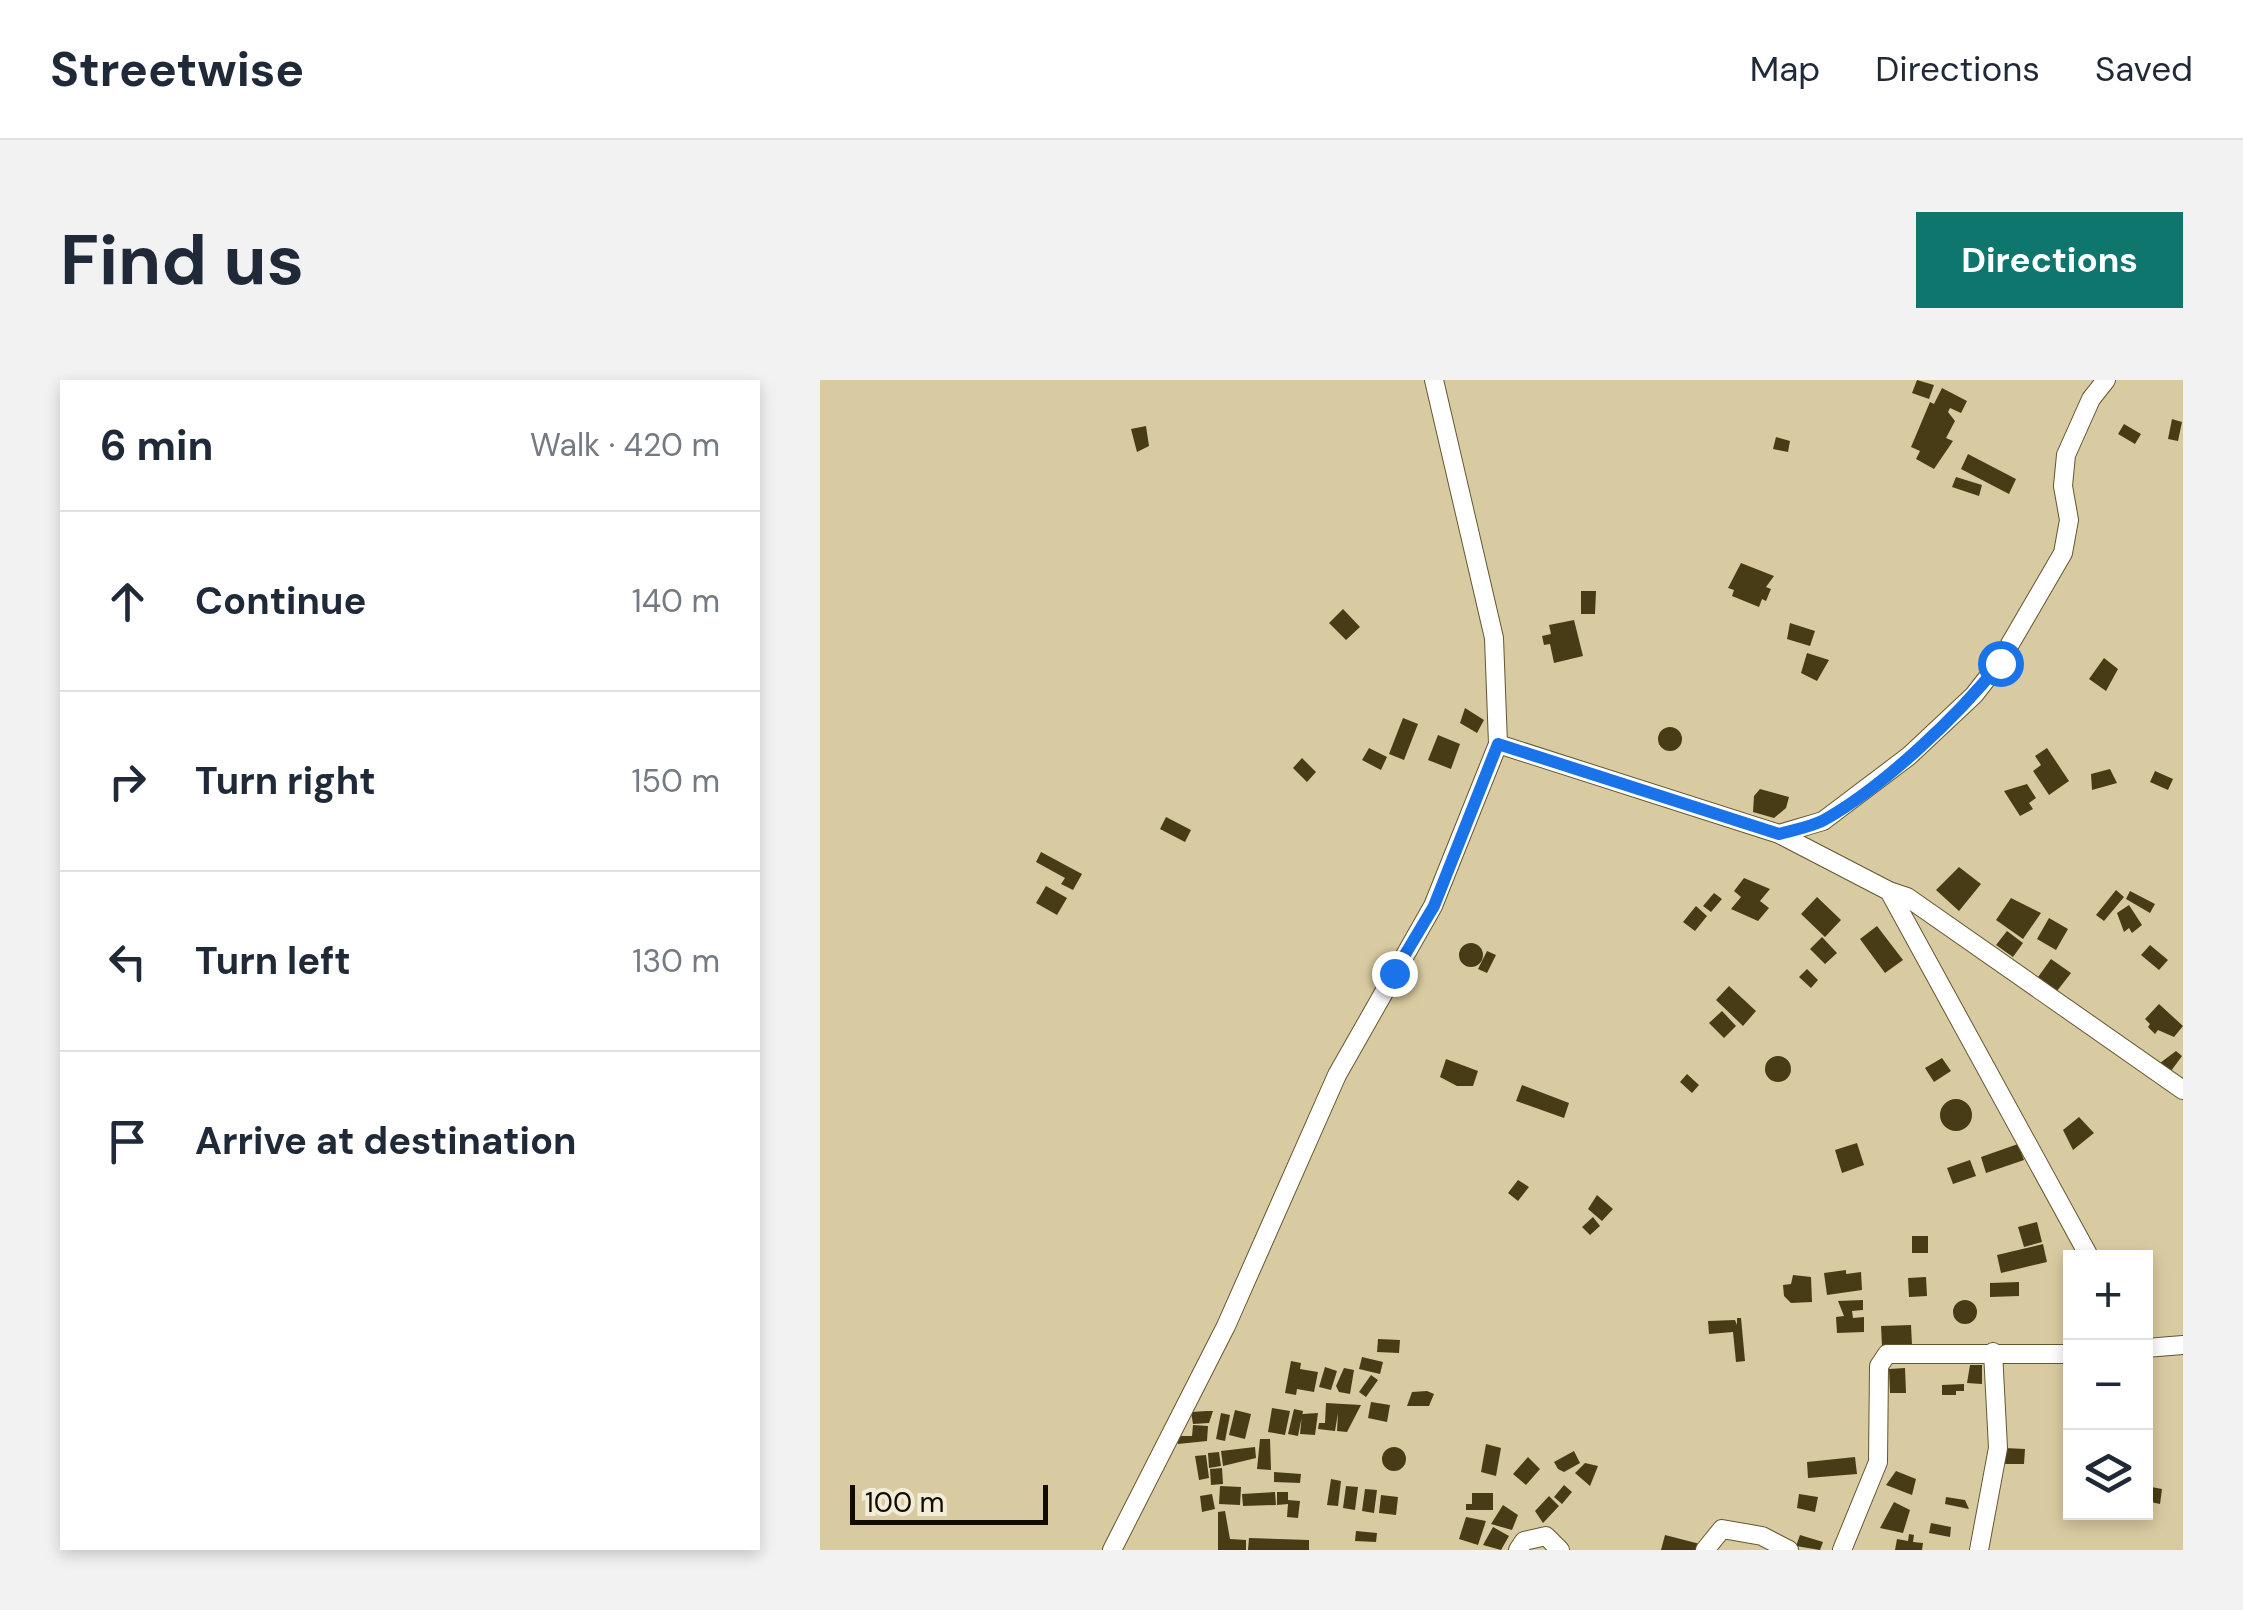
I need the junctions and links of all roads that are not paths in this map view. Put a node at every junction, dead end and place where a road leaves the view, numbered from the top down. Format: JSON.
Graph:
{"nodes":[{"id":1,"x":1434,"y":380,"type":"edge"},
{"id":2,"x":2106,"y":380,"type":"edge"},
{"id":3,"x":1498,"y":744,"type":"junction"},
{"id":4,"x":1779,"y":834,"type":"junction"},
{"id":5,"x":1889,"y":891,"type":"junction"},
{"id":6,"x":2183,"y":1090,"type":"edge"},
{"id":7,"x":2086,"y":1250,"type":"edge"},
{"id":8,"x":2183,"y":1345,"type":"edge"},
{"id":9,"x":2153,"y":1347,"type":"edge"},
{"id":10,"x":1992,"y":1352,"type":"junction"},
{"id":11,"x":2063,"y":1354,"type":"edge"},
{"id":12,"x":1112,"y":1550,"type":"edge"},
{"id":13,"x":1518,"y":1550,"type":"edge"},
{"id":14,"x":1560,"y":1550,"type":"edge"},
{"id":15,"x":1706,"y":1550,"type":"edge"},
{"id":16,"x":1789,"y":1550,"type":"edge"},
{"id":17,"x":1842,"y":1550,"type":"edge"},
{"id":18,"x":1979,"y":1550,"type":"edge"}],
"edges":[{"from":1,"to":3,"type":"street"},
{"from":2,"to":4,"type":"street"},
{"from":3,"to":4,"type":"street"},
{"from":3,"to":12,"type":"street"},
{"from":4,"to":5,"type":"street"},
{"from":5,"to":6,"type":"street"},
{"from":5,"to":7,"type":"street"},
{"from":8,"to":9,"type":"street"},
{"from":10,"to":11,"type":"street"},
{"from":10,"to":17,"type":"street"},
{"from":10,"to":18,"type":"street"},
{"from":13,"to":14,"type":"street"},
{"from":15,"to":16,"type":"street"}]}
